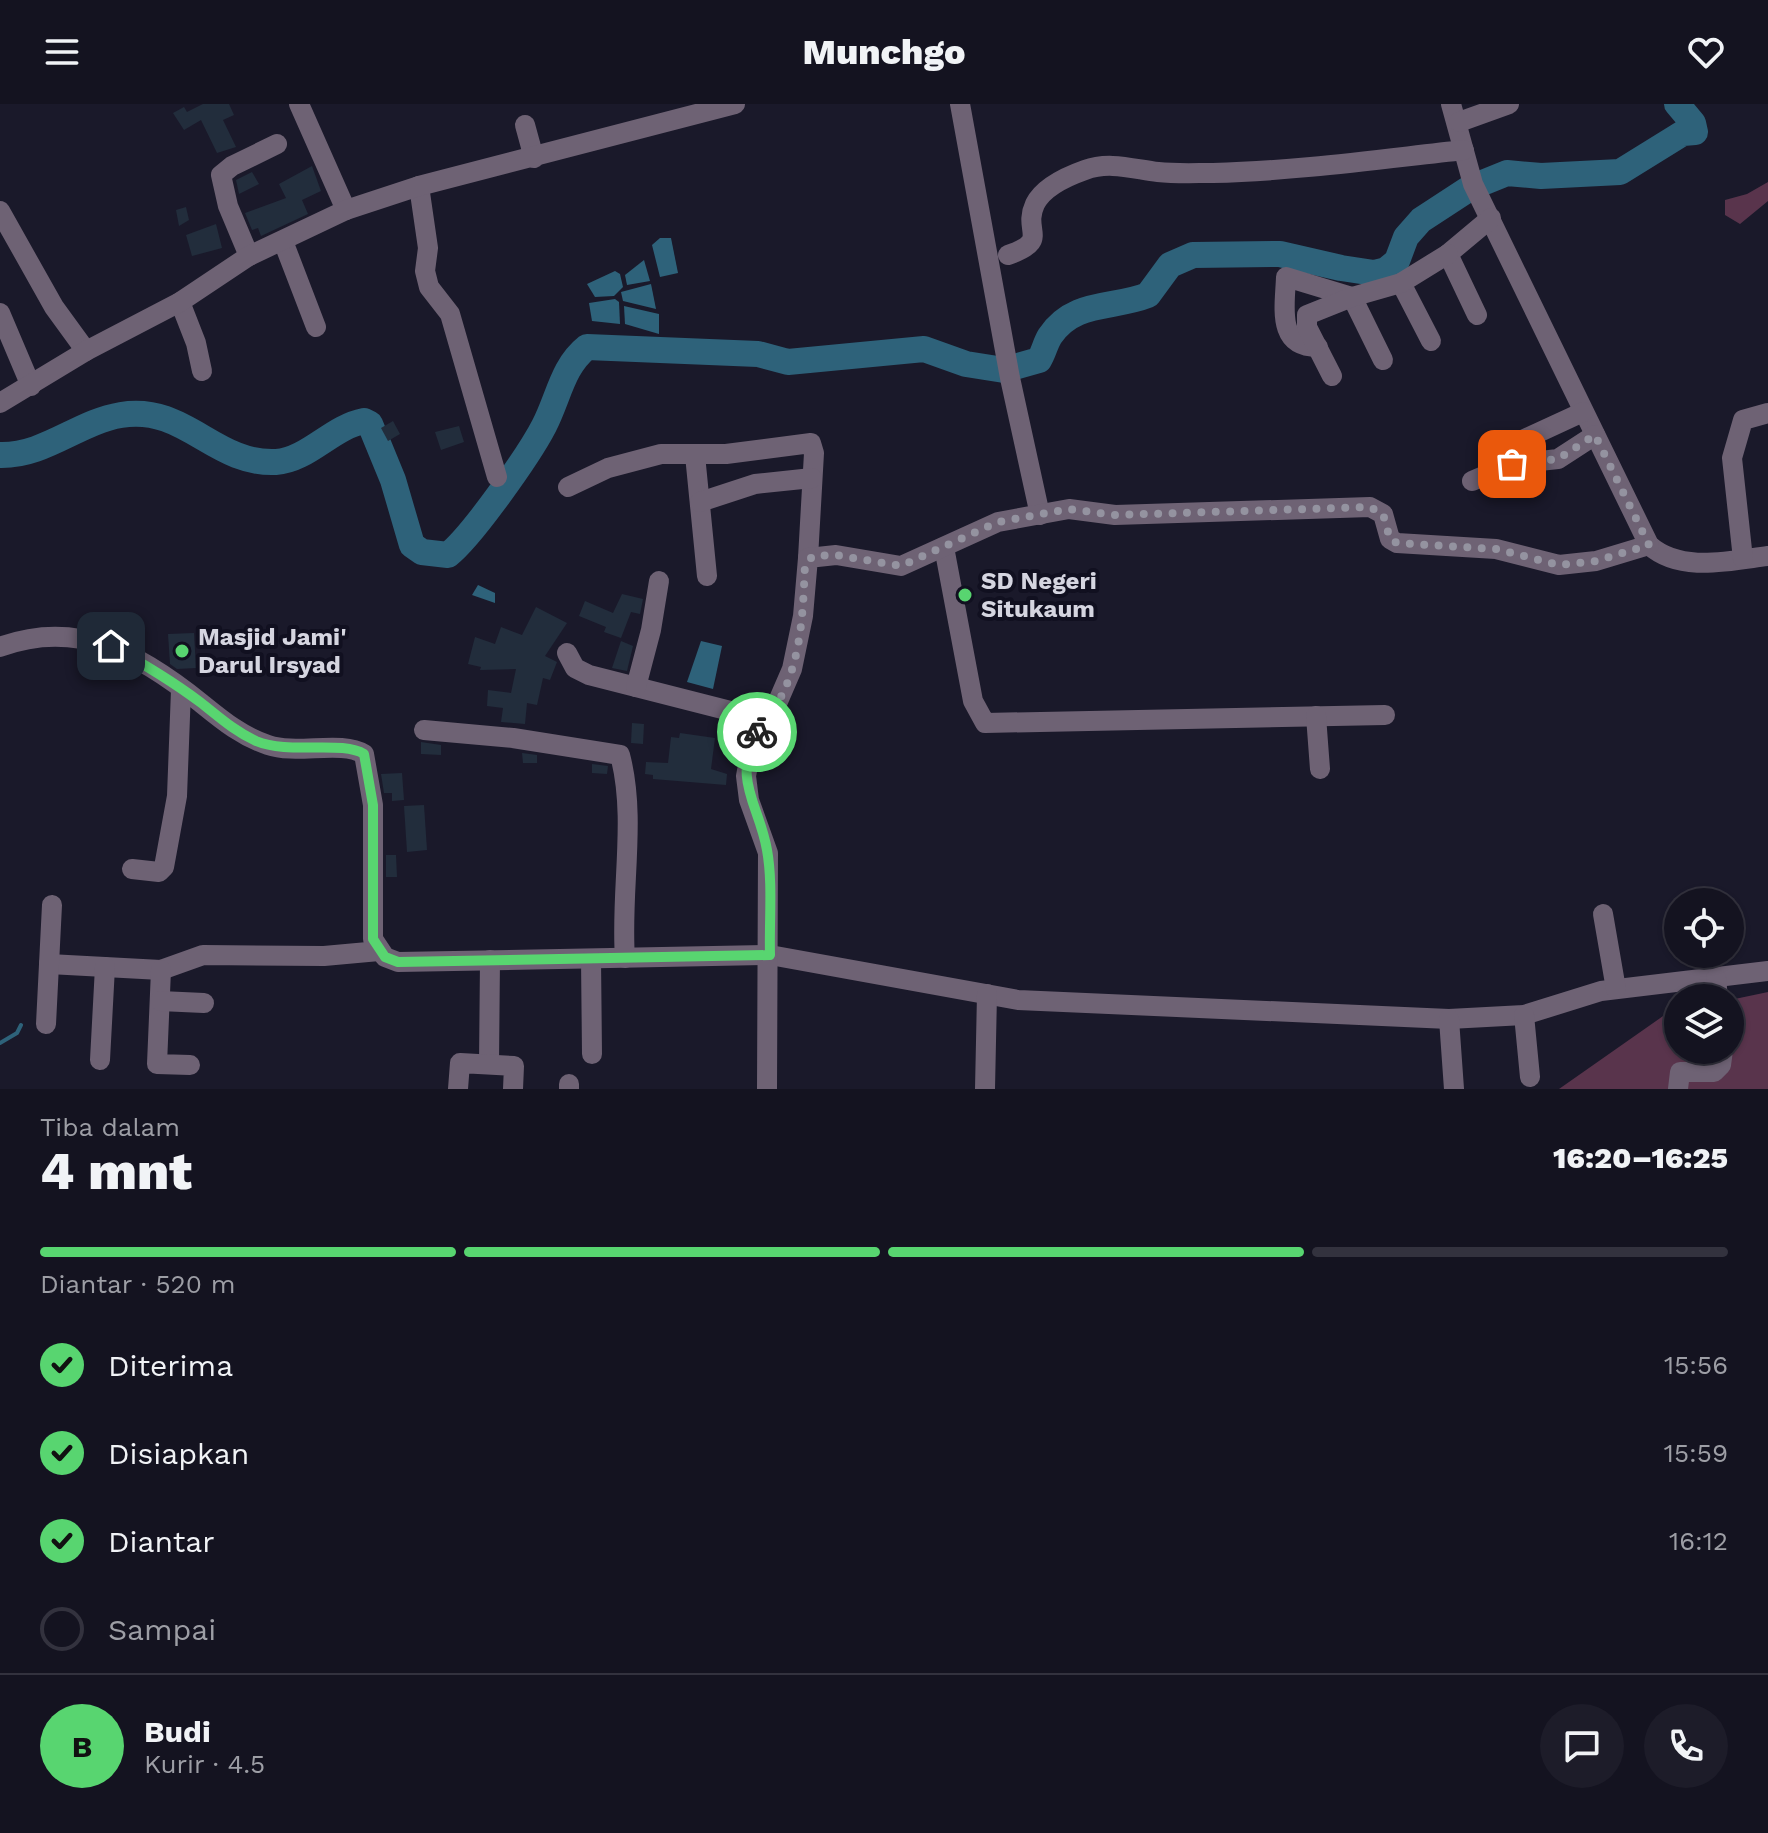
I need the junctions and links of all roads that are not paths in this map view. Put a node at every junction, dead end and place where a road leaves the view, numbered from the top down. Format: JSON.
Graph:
{"nodes":[{"id":1,"x":299,"y":104,"type":"edge"},
{"id":2,"x":735,"y":104,"type":"edge"},
{"id":3,"x":960,"y":104,"type":"edge"},
{"id":4,"x":1509,"y":104,"type":"edge"},
{"id":5,"x":1455,"y":113,"type":"edge"},
{"id":6,"x":525,"y":125,"type":"dead end"},
{"id":7,"x":277,"y":144,"type":"dead end"},
{"id":8,"x":1464,"y":150,"type":"junction"},
{"id":9,"x":534,"y":158,"type":"junction"},
{"id":10,"x":419,"y":186,"type":"junction"},
{"id":11,"x":346,"y":210,"type":"junction"},
{"id":12,"x":0,"y":211,"type":"edge"},
{"id":13,"x":1489,"y":213,"type":"junction"},
{"id":14,"x":283,"y":241,"type":"junction"},
{"id":15,"x":1448,"y":254,"type":"junction"},
{"id":16,"x":1008,"y":255,"type":"dead end"},
{"id":17,"x":249,"y":256,"type":"junction"},
{"id":18,"x":1401,"y":283,"type":"junction"},
{"id":19,"x":1352,"y":297,"type":"junction"},
{"id":20,"x":180,"y":302,"type":"junction"},
{"id":21,"x":0,"y":313,"type":"edge"},
{"id":22,"x":1477,"y":315,"type":"dead end"},
{"id":23,"x":1305,"y":319,"type":"junction"},
{"id":24,"x":1284,"y":326,"type":"junction"},
{"id":25,"x":316,"y":327,"type":"dead end"},
{"id":26,"x":1431,"y":341,"type":"dead end"},
{"id":27,"x":1318,"y":347,"type":"junction"},
{"id":28,"x":86,"y":351,"type":"junction"},
{"id":29,"x":1383,"y":360,"type":"dead end"},
{"id":30,"x":202,"y":371,"type":"dead end"},
{"id":31,"x":1332,"y":376,"type":"dead end"},
{"id":32,"x":31,"y":386,"type":"junction"},
{"id":33,"x":0,"y":403,"type":"edge"},
{"id":34,"x":1583,"y":412,"type":"junction"},
{"id":35,"x":1768,"y":413,"type":"edge"},
{"id":36,"x":1595,"y":435,"type":"junction"},
{"id":37,"x":1518,"y":442,"type":"dead end"},
{"id":38,"x":695,"y":455,"type":"junction"},
{"id":39,"x":497,"y":477,"type":"dead end"},
{"id":40,"x":812,"y":478,"type":"junction"},
{"id":41,"x":1472,"y":481,"type":"dead end"},
{"id":42,"x":568,"y":487,"type":"dead end"},
{"id":43,"x":700,"y":502,"type":"junction"},
{"id":44,"x":1040,"y":515,"type":"junction"},
{"id":45,"x":1649,"y":545,"type":"junction"},
{"id":46,"x":944,"y":547,"type":"junction"},
{"id":47,"x":1768,"y":556,"type":"edge"},
{"id":48,"x":808,"y":558,"type":"junction"},
{"id":49,"x":1743,"y":559,"type":"junction"},
{"id":50,"x":707,"y":576,"type":"dead end"},
{"id":51,"x":659,"y":581,"type":"dead end"},
{"id":52,"x":0,"y":647,"type":"edge"},
{"id":53,"x":567,"y":653,"type":"dead end"},
{"id":54,"x":636,"y":687,"type":"junction"},
{"id":55,"x":181,"y":690,"type":"junction"},
{"id":56,"x":1385,"y":715,"type":"dead end"},
{"id":57,"x":1316,"y":716,"type":"junction"},
{"id":58,"x":761,"y":726,"type":"junction"},
{"id":59,"x":424,"y":730,"type":"dead end"},
{"id":60,"x":1320,"y":769,"type":"dead end"},
{"id":61,"x":132,"y":869,"type":"dead end"},
{"id":62,"x":52,"y":905,"type":"dead end"},
{"id":63,"x":1603,"y":914,"type":"dead end"},
{"id":64,"x":379,"y":951,"type":"junction"},
{"id":65,"x":770,"y":955,"type":"junction"},
{"id":66,"x":625,"y":958,"type":"junction"},
{"id":67,"x":591,"y":959,"type":"junction"},
{"id":68,"x":490,"y":960,"type":"junction"},
{"id":69,"x":49,"y":964,"type":"junction"},
{"id":70,"x":105,"y":967,"type":"junction"},
{"id":71,"x":161,"y":970,"type":"junction"},
{"id":72,"x":1768,"y":971,"type":"edge"},
{"id":73,"x":1729,"y":984,"type":"edge"},
{"id":74,"x":1616,"y":989,"type":"junction"},
{"id":75,"x":1664,"y":989,"type":"edge"},
{"id":76,"x":987,"y":994,"type":"junction"},
{"id":77,"x":160,"y":1001,"type":"junction"},
{"id":78,"x":204,"y":1003,"type":"dead end"},
{"id":79,"x":1524,"y":1015,"type":"junction"},
{"id":80,"x":1449,"y":1019,"type":"junction"},
{"id":81,"x":46,"y":1024,"type":"dead end"},
{"id":82,"x":592,"y":1054,"type":"dead end"},
{"id":83,"x":100,"y":1060,"type":"dead end"},
{"id":84,"x":489,"y":1064,"type":"junction"},
{"id":85,"x":1721,"y":1064,"type":"edge"},
{"id":86,"x":190,"y":1065,"type":"dead end"},
{"id":87,"x":1530,"y":1077,"type":"dead end"},
{"id":88,"x":458,"y":1089,"type":"edge"},
{"id":89,"x":513,"y":1089,"type":"edge"},
{"id":90,"x":767,"y":1089,"type":"edge"},
{"id":91,"x":985,"y":1089,"type":"edge"},
{"id":92,"x":1454,"y":1089,"type":"edge"},
{"id":93,"x":1678,"y":1089,"type":"edge"}],
"edges":[{"from":1,"to":11,"type":"street"},
{"from":2,"to":9,"type":"street"},
{"from":3,"to":44,"type":"street"},
{"from":4,"to":5,"type":"street"},
{"from":5,"to":8,"type":"street"},
{"from":6,"to":9,"type":"street"},
{"from":7,"to":17,"type":"street"},
{"from":8,"to":13,"type":"street"},
{"from":8,"to":16,"type":"street"},
{"from":9,"to":10,"type":"street"},
{"from":10,"to":11,"type":"street"},
{"from":10,"to":39,"type":"street"},
{"from":11,"to":14,"type":"street"},
{"from":12,"to":28,"type":"street"},
{"from":13,"to":15,"type":"street"},
{"from":13,"to":34,"type":"street"},
{"from":14,"to":17,"type":"street"},
{"from":14,"to":25,"type":"street"},
{"from":15,"to":18,"type":"street"},
{"from":15,"to":22,"type":"street"},
{"from":17,"to":20,"type":"street"},
{"from":18,"to":19,"type":"street"},
{"from":18,"to":26,"type":"street"},
{"from":19,"to":23,"type":"street"},
{"from":19,"to":24,"type":"street"},
{"from":19,"to":29,"type":"street"},
{"from":20,"to":28,"type":"street"},
{"from":20,"to":30,"type":"street"},
{"from":21,"to":32,"type":"street"},
{"from":23,"to":24,"type":"street"},
{"from":23,"to":27,"type":"street"},
{"from":24,"to":27,"type":"street"},
{"from":27,"to":31,"type":"street"},
{"from":28,"to":32,"type":"street"},
{"from":32,"to":33,"type":"street"},
{"from":34,"to":36,"type":"street"},
{"from":34,"to":37,"type":"street"},
{"from":35,"to":49,"type":"street"},
{"from":36,"to":41,"type":"street"},
{"from":36,"to":45,"type":"street"},
{"from":38,"to":40,"type":"street"},
{"from":38,"to":42,"type":"street"},
{"from":38,"to":43,"type":"street"},
{"from":40,"to":43,"type":"street"},
{"from":40,"to":48,"type":"street"},
{"from":43,"to":50,"type":"street"},
{"from":44,"to":45,"type":"street"},
{"from":44,"to":46,"type":"street"},
{"from":45,"to":49,"type":"street"},
{"from":46,"to":48,"type":"street"},
{"from":46,"to":57,"type":"street"},
{"from":47,"to":49,"type":"street"},
{"from":48,"to":58,"type":"street"},
{"from":51,"to":54,"type":"street"},
{"from":52,"to":55,"type":"street"},
{"from":53,"to":54,"type":"street"},
{"from":54,"to":58,"type":"street"},
{"from":55,"to":61,"type":"street"},
{"from":55,"to":64,"type":"street"},
{"from":56,"to":57,"type":"street"},
{"from":57,"to":60,"type":"street"},
{"from":58,"to":65,"type":"street"},
{"from":59,"to":66,"type":"street"},
{"from":62,"to":69,"type":"street"},
{"from":63,"to":74,"type":"street"},
{"from":64,"to":68,"type":"street"},
{"from":64,"to":71,"type":"street"},
{"from":65,"to":66,"type":"street"},
{"from":65,"to":76,"type":"street"},
{"from":65,"to":90,"type":"street"},
{"from":66,"to":67,"type":"street"},
{"from":67,"to":68,"type":"street"},
{"from":67,"to":82,"type":"street"},
{"from":68,"to":84,"type":"street"},
{"from":69,"to":70,"type":"street"},
{"from":69,"to":81,"type":"street"},
{"from":70,"to":71,"type":"street"},
{"from":70,"to":83,"type":"street"},
{"from":71,"to":77,"type":"street"},
{"from":72,"to":73,"type":"street"},
{"from":74,"to":75,"type":"street"},
{"from":74,"to":79,"type":"street"},
{"from":76,"to":80,"type":"street"},
{"from":76,"to":91,"type":"street"},
{"from":77,"to":78,"type":"street"},
{"from":77,"to":86,"type":"street"},
{"from":79,"to":80,"type":"street"},
{"from":79,"to":87,"type":"street"},
{"from":80,"to":92,"type":"street"},
{"from":84,"to":88,"type":"street"},
{"from":84,"to":89,"type":"street"},
{"from":85,"to":93,"type":"street"}]}
